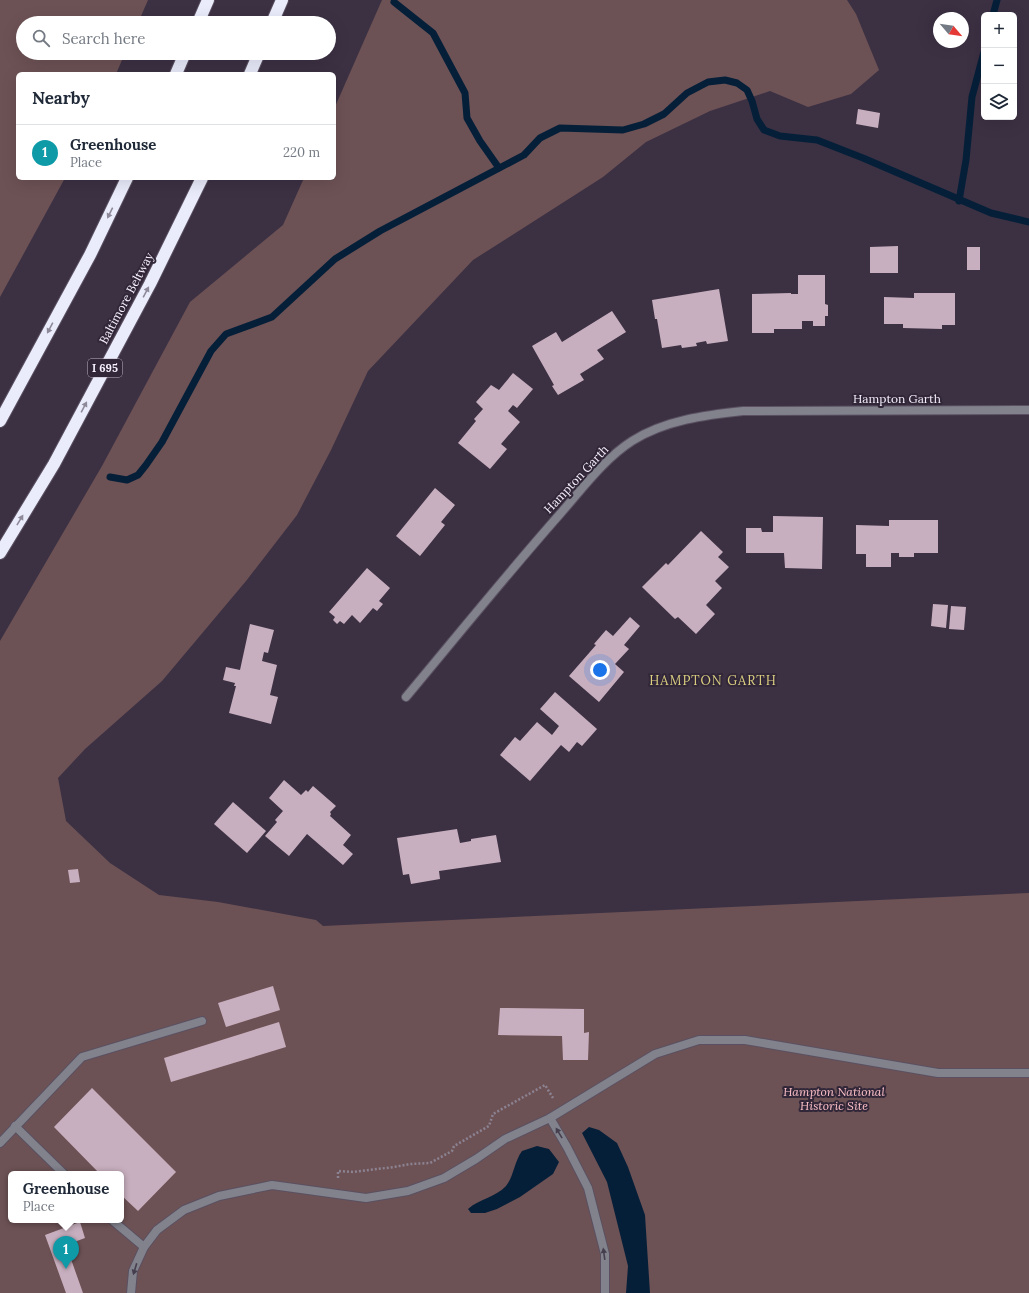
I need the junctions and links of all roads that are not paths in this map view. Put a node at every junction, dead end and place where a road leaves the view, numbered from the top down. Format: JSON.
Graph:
{"nodes":[{"id":1,"x":208,"y":0,"type":"edge"},
{"id":2,"x":282,"y":0,"type":"edge"},
{"id":3,"x":201,"y":16,"type":"edge"},
{"id":4,"x":275,"y":16,"type":"edge"},
{"id":5,"x":182,"y":60,"type":"edge"},
{"id":6,"x":256,"y":60,"type":"edge"},
{"id":7,"x":177,"y":72,"type":"edge"},
{"id":8,"x":251,"y":72,"type":"edge"},
{"id":9,"x":126,"y":180,"type":"edge"},
{"id":10,"x":201,"y":180,"type":"edge"},
{"id":11,"x":1029,"y":410,"type":"edge"},
{"id":12,"x":0,"y":421,"type":"edge"},
{"id":13,"x":0,"y":553,"type":"edge"},
{"id":14,"x":406,"y":697,"type":"dead end"},
{"id":15,"x":202,"y":1021,"type":"dead end"},
{"id":16,"x":1029,"y":1073,"type":"edge"},
{"id":17,"x":550,"y":1118,"type":"junction"},
{"id":18,"x":15,"y":1126,"type":"junction"},
{"id":19,"x":0,"y":1143,"type":"edge"},
{"id":20,"x":61,"y":1171,"type":"edge"},
{"id":21,"x":116,"y":1223,"type":"edge"},
{"id":22,"x":144,"y":1247,"type":"junction"},
{"id":23,"x":131,"y":1293,"type":"edge"},
{"id":24,"x":605,"y":1293,"type":"edge"}],
"edges":[{"from":1,"to":3,"type":"highway"},
{"from":2,"to":4,"type":"highway"},
{"from":5,"to":7,"type":"highway"},
{"from":6,"to":8,"type":"highway"},
{"from":9,"to":12,"type":"highway","one_way":true},
{"from":13,"to":10,"type":"highway","name":"Baltimore Beltway","number":"I 695","one_way":true},
{"from":11,"to":14,"type":"street","name":"Hampton Garth"},
{"from":15,"to":18,"type":"street"},
{"from":16,"to":17,"type":"street"},
{"from":17,"to":22,"type":"street"},
{"from":24,"to":17,"type":"street","one_way":true},
{"from":18,"to":19,"type":"street"},
{"from":18,"to":20,"type":"street"},
{"from":21,"to":22,"type":"street"},
{"from":22,"to":23,"type":"street","one_way":true}]}
